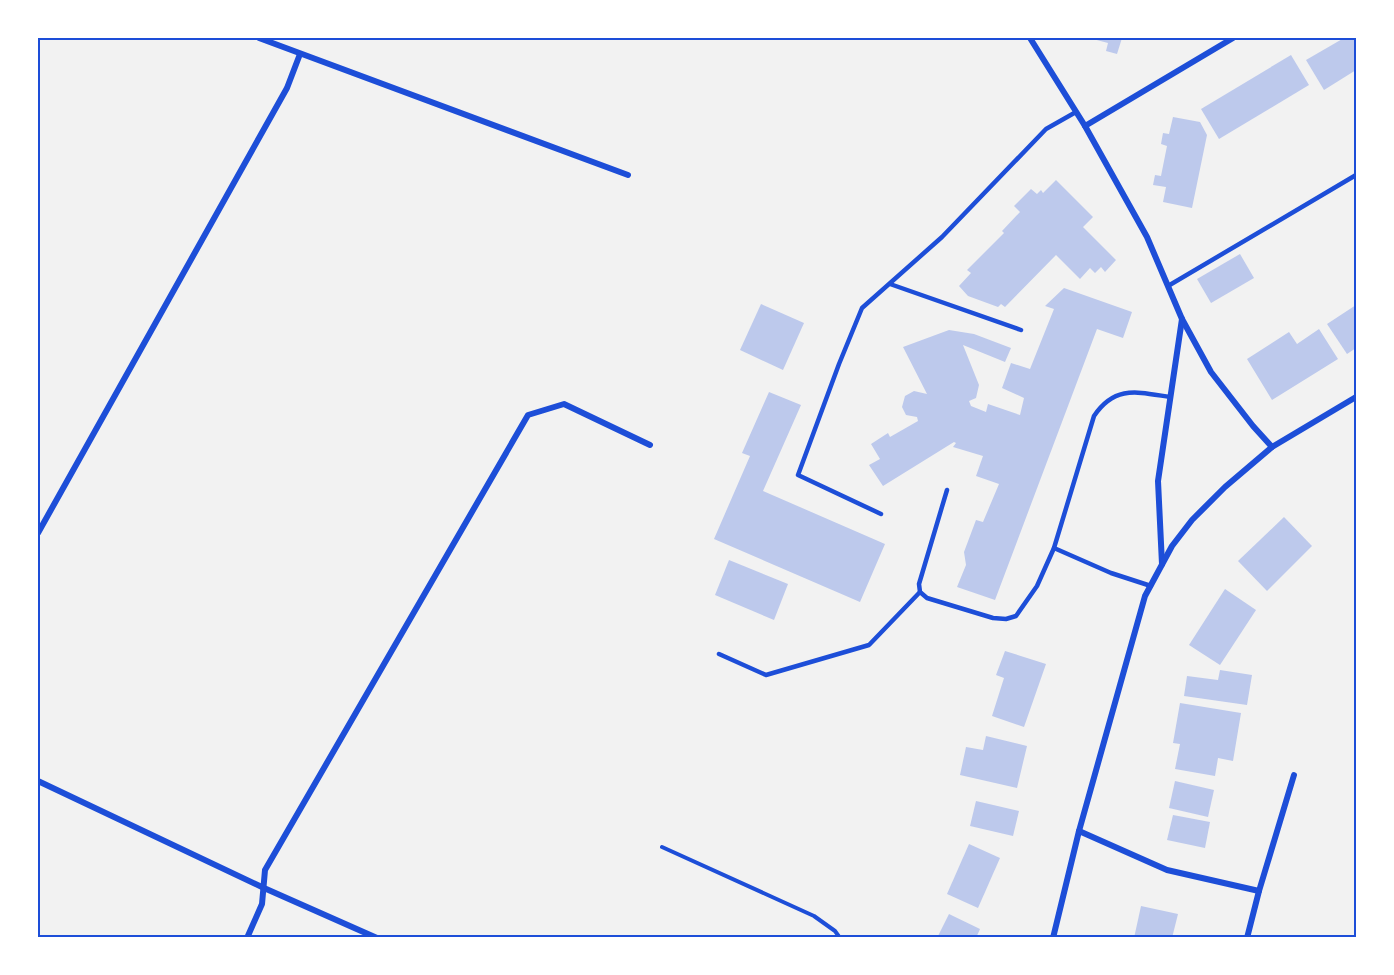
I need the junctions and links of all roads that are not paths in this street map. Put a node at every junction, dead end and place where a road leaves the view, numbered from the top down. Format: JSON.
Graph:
{"nodes":[{"id":1,"x":259,"y":38,"type":"edge"},
{"id":2,"x":1030,"y":38,"type":"edge"},
{"id":3,"x":1233,"y":38,"type":"edge"},
{"id":4,"x":300,"y":54,"type":"junction"},
{"id":5,"x":1076,"y":112,"type":"junction"},
{"id":6,"x":1085,"y":126,"type":"junction"},
{"id":7,"x":628,"y":175,"type":"dead end"},
{"id":8,"x":1356,"y":175,"type":"edge"},
{"id":9,"x":890,"y":284,"type":"junction"},
{"id":10,"x":1168,"y":286,"type":"junction"},
{"id":11,"x":1182,"y":319,"type":"junction"},
{"id":12,"x":1021,"y":330,"type":"dead end"},
{"id":13,"x":1170,"y":397,"type":"junction"},
{"id":14,"x":1356,"y":397,"type":"edge"},
{"id":15,"x":650,"y":445,"type":"dead end"},
{"id":16,"x":1272,"y":447,"type":"junction"},
{"id":17,"x":947,"y":489,"type":"dead end"},
{"id":18,"x":881,"y":514,"type":"dead end"},
{"id":19,"x":38,"y":533,"type":"edge"},
{"id":20,"x":1054,"y":548,"type":"junction"},
{"id":21,"x":1162,"y":565,"type":"junction"},
{"id":22,"x":1151,"y":586,"type":"junction"},
{"id":23,"x":920,"y":592,"type":"junction"},
{"id":24,"x":719,"y":654,"type":"dead end"},
{"id":25,"x":1294,"y":775,"type":"dead end"},
{"id":26,"x":38,"y":781,"type":"edge"},
{"id":27,"x":1079,"y":831,"type":"junction"},
{"id":28,"x":264,"y":888,"type":"junction"},
{"id":29,"x":1259,"y":891,"type":"junction"},
{"id":30,"x":247,"y":938,"type":"edge"},
{"id":31,"x":377,"y":938,"type":"edge"},
{"id":32,"x":1053,"y":938,"type":"edge"},
{"id":33,"x":1247,"y":938,"type":"edge"}],
"edges":[{"from":1,"to":4,"type":"street"},
{"from":2,"to":5,"type":"street"},
{"from":3,"to":6,"type":"street"},
{"from":4,"to":7,"type":"street"},
{"from":4,"to":19,"type":"street"},
{"from":5,"to":6,"type":"street"},
{"from":5,"to":9,"type":"lane"},
{"from":6,"to":10,"type":"street"},
{"from":8,"to":10,"type":"lane"},
{"from":9,"to":12,"type":"lane"},
{"from":9,"to":18,"type":"lane"},
{"from":10,"to":11,"type":"street"},
{"from":11,"to":13,"type":"street"},
{"from":11,"to":16,"type":"street"},
{"from":13,"to":20,"type":"lane"},
{"from":13,"to":21,"type":"street"},
{"from":14,"to":16,"type":"street"},
{"from":15,"to":28,"type":"street"},
{"from":16,"to":21,"type":"street"},
{"from":17,"to":23,"type":"lane"},
{"from":20,"to":22,"type":"lane"},
{"from":20,"to":23,"type":"lane"},
{"from":21,"to":22,"type":"street"},
{"from":22,"to":27,"type":"street"},
{"from":23,"to":24,"type":"lane"},
{"from":25,"to":29,"type":"street"},
{"from":26,"to":28,"type":"street"},
{"from":27,"to":29,"type":"street"},
{"from":27,"to":32,"type":"street"},
{"from":28,"to":30,"type":"street"},
{"from":28,"to":31,"type":"street"},
{"from":29,"to":33,"type":"street"}]}
